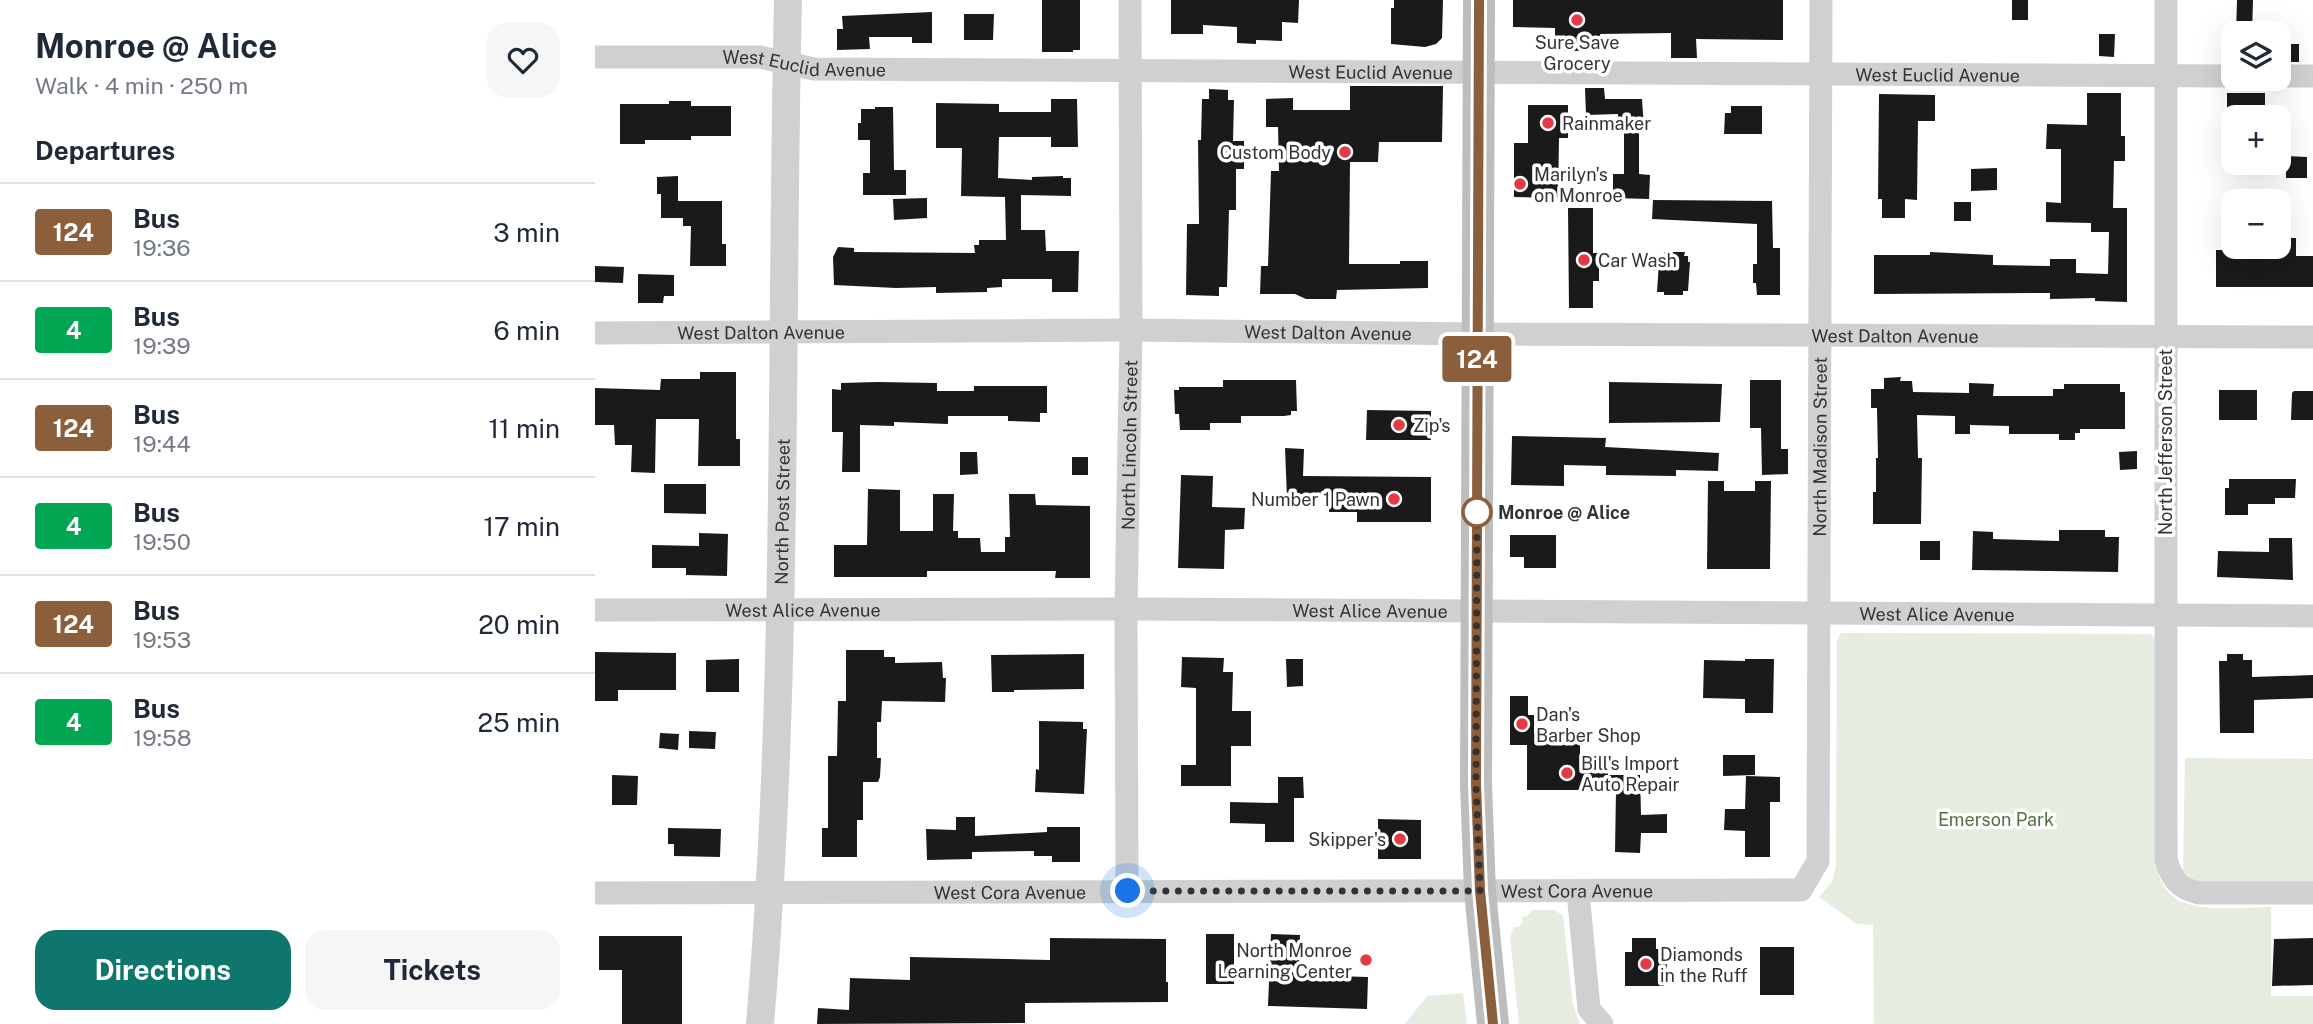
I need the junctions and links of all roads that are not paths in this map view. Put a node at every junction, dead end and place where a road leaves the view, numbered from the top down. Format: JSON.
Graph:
{"nodes":[{"id":1,"x":788,"y":0,"type":"edge"},
{"id":2,"x":1130,"y":0,"type":"edge"},
{"id":3,"x":1479,"y":0,"type":"edge"},
{"id":4,"x":1821,"y":0,"type":"edge"},
{"id":5,"x":2167,"y":0,"type":"edge"},
{"id":6,"x":595,"y":57,"type":"edge"},
{"id":7,"x":787,"y":62,"type":"junction"},
{"id":8,"x":1129,"y":71,"type":"junction"},
{"id":9,"x":1479,"y":73,"type":"junction"},
{"id":10,"x":1820,"y":73,"type":"junction"},
{"id":11,"x":2166,"y":75,"type":"junction"},
{"id":12,"x":2221,"y":76,"type":"edge"},
{"id":13,"x":2291,"y":76,"type":"edge"},
{"id":14,"x":2313,"y":76,"type":"edge"},
{"id":15,"x":1131,"y":330,"type":"junction"},
{"id":16,"x":595,"y":332,"type":"edge"},
{"id":17,"x":783,"y":333,"type":"junction"},
{"id":18,"x":1478,"y":334,"type":"junction"},
{"id":19,"x":1820,"y":334,"type":"junction"},
{"id":20,"x":2166,"y":335,"type":"junction"},
{"id":21,"x":2313,"y":337,"type":"edge"},
{"id":22,"x":595,"y":610,"type":"edge"},
{"id":23,"x":782,"y":610,"type":"junction"},
{"id":24,"x":1126,"y":610,"type":"junction"},
{"id":25,"x":1476,"y":612,"type":"junction"},
{"id":26,"x":1819,"y":614,"type":"junction"},
{"id":27,"x":2165,"y":616,"type":"junction"},
{"id":28,"x":2313,"y":616,"type":"edge"},
{"id":29,"x":1801,"y":890,"type":"joint"},
{"id":30,"x":1128,"y":891,"type":"junction"},
{"id":31,"x":1480,"y":891,"type":"junction"},
{"id":32,"x":1578,"y":892,"type":"junction"},
{"id":33,"x":595,"y":893,"type":"edge"},
{"id":34,"x":771,"y":893,"type":"junction"},
{"id":35,"x":2313,"y":894,"type":"edge"},
{"id":36,"x":760,"y":1024,"type":"edge"},
{"id":37,"x":1493,"y":1024,"type":"edge"},
{"id":38,"x":1602,"y":1024,"type":"edge"}],
"edges":[{"from":1,"to":7,"type":"street","name":"North Post Street"},
{"from":2,"to":8,"type":"street","name":"North Lincoln Street"},
{"from":3,"to":9,"type":"main road"},
{"from":4,"to":10,"type":"street","name":"North Madison Street"},
{"from":5,"to":11,"type":"street","name":"North Jefferson Street"},
{"from":6,"to":7,"type":"street","name":"West Euclid Avenue"},
{"from":7,"to":8,"type":"street","name":"West Euclid Avenue"},
{"from":7,"to":17,"type":"street","name":"North Post Street"},
{"from":8,"to":9,"type":"street","name":"West Euclid Avenue"},
{"from":8,"to":15,"type":"street","name":"North Lincoln Street"},
{"from":9,"to":10,"type":"street","name":"West Euclid Avenue"},
{"from":9,"to":18,"type":"main road"},
{"from":10,"to":11,"type":"street","name":"West Euclid Avenue"},
{"from":10,"to":19,"type":"street","name":"North Madison Street"},
{"from":11,"to":12,"type":"street","name":"West Euclid Avenue"},
{"from":11,"to":20,"type":"street","name":"North Jefferson Street"},
{"from":13,"to":14,"type":"street"},
{"from":15,"to":17,"type":"street","name":"West Dalton Avenue"},
{"from":15,"to":18,"type":"street","name":"West Dalton Avenue"},
{"from":15,"to":24,"type":"street","name":"North Lincoln Street"},
{"from":16,"to":17,"type":"street","name":"West Dalton Avenue"},
{"from":17,"to":23,"type":"street","name":"North Post Street"},
{"from":18,"to":19,"type":"street","name":"West Dalton Avenue"},
{"from":18,"to":25,"type":"main road"},
{"from":19,"to":20,"type":"street","name":"West Dalton Avenue"},
{"from":19,"to":26,"type":"street","name":"North Madison Street"},
{"from":20,"to":21,"type":"street","name":"West Dalton Avenue"},
{"from":20,"to":27,"type":"street","name":"North Jefferson Street"},
{"from":22,"to":23,"type":"street","name":"West Alice Avenue"},
{"from":23,"to":24,"type":"street","name":"West Alice Avenue"},
{"from":23,"to":34,"type":"street","name":"North Post Street"},
{"from":24,"to":25,"type":"street","name":"West Alice Avenue"},
{"from":24,"to":30,"type":"street","name":"North Lincoln Street"},
{"from":25,"to":26,"type":"street","name":"West Alice Avenue"},
{"from":25,"to":31,"type":"main road"},
{"from":26,"to":27,"type":"street","name":"West Alice Avenue"},
{"from":26,"to":29,"type":"street","name":"North Madison Street"},
{"from":27,"to":28,"type":"street","name":"West Alice Avenue"},
{"from":27,"to":35,"type":"street","name":"North Jefferson Street"},
{"from":29,"to":32,"type":"street","name":"West Cora Avenue"},
{"from":30,"to":31,"type":"street","name":"West Cora Avenue"},
{"from":30,"to":34,"type":"street","name":"West Cora Avenue"},
{"from":31,"to":32,"type":"street","name":"West Cora Avenue"},
{"from":31,"to":37,"type":"main road"},
{"from":32,"to":38,"type":"street"},
{"from":33,"to":34,"type":"street","name":"West Cora Avenue"},
{"from":34,"to":36,"type":"street","name":"North Post Street"}]}
